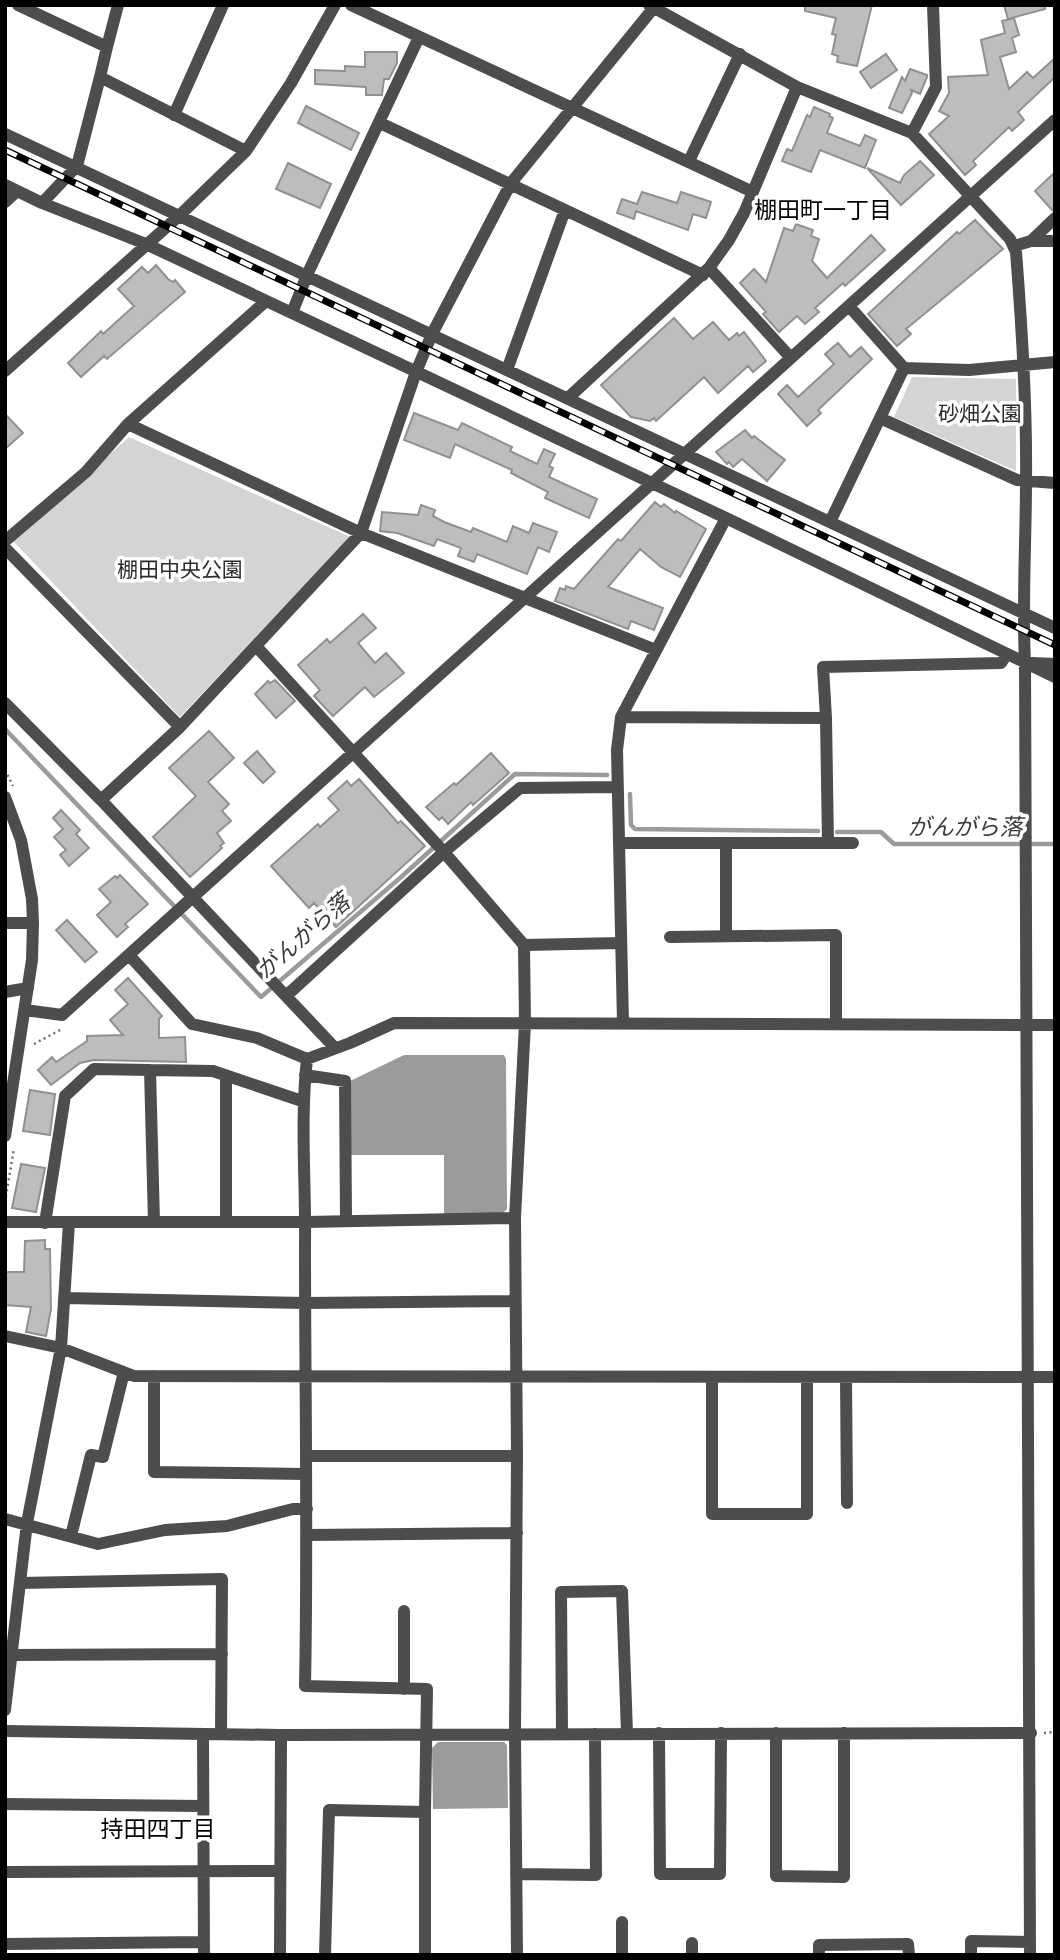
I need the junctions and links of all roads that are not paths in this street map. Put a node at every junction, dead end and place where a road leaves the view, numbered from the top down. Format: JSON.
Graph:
{"nodes":[{"id":1,"x":18,"y":5,"type":"edge"},
{"id":2,"x":118,"y":5,"type":"edge"},
{"id":3,"x":223,"y":5,"type":"edge"},
{"id":4,"x":335,"y":5,"type":"edge"},
{"id":5,"x":351,"y":5,"type":"edge"},
{"id":6,"x":933,"y":5,"type":"edge"},
{"id":7,"x":653,"y":6,"type":"edge"},
{"id":8,"x":419,"y":37,"type":"junction"},
{"id":9,"x":107,"y":47,"type":"junction"},
{"id":10,"x":740,"y":54,"type":"junction"},
{"id":11,"x":100,"y":78,"type":"junction"},
{"id":12,"x":797,"y":87,"type":"junction"},
{"id":13,"x":573,"y":108,"type":"junction"},
{"id":14,"x":174,"y":115,"type":"junction"},
{"id":15,"x":1055,"y":120,"type":"edge"},
{"id":16,"x":380,"y":123,"type":"junction"},
{"id":17,"x":912,"y":133,"type":"junction"},
{"id":18,"x":5,"y":134,"type":"edge"},
{"id":19,"x":246,"y":151,"type":"junction"},
{"id":20,"x":689,"y":161,"type":"junction"},
{"id":21,"x":77,"y":166,"type":"junction"},
{"id":22,"x":511,"y":183,"type":"junction"},
{"id":23,"x":11,"y":188,"type":"edge"},
{"id":24,"x":753,"y":192,"type":"junction"},
{"id":25,"x":970,"y":197,"type":"junction"},
{"id":26,"x":5,"y":202,"type":"edge"},
{"id":27,"x":42,"y":203,"type":"junction"},
{"id":28,"x":565,"y":210,"type":"junction"},
{"id":29,"x":180,"y":215,"type":"junction"},
{"id":30,"x":1055,"y":218,"type":"edge"},
{"id":31,"x":1031,"y":240,"type":"junction"},
{"id":32,"x":1055,"y":241,"type":"edge"},
{"id":33,"x":146,"y":244,"type":"junction"},
{"id":34,"x":1014,"y":246,"type":"junction"},
{"id":35,"x":706,"y":272,"type":"junction"},
{"id":36,"x":307,"y":275,"type":"junction"},
{"id":37,"x":266,"y":301,"type":"junction"},
{"id":38,"x":849,"y":306,"type":"junction"},
{"id":39,"x":292,"y":313,"type":"junction"},
{"id":40,"x":432,"y":334,"type":"junction"},
{"id":41,"x":791,"y":358,"type":"junction"},
{"id":42,"x":1055,"y":362,"type":"edge"},
{"id":43,"x":1025,"y":363,"type":"junction"},
{"id":44,"x":904,"y":368,"type":"junction"},
{"id":45,"x":508,"y":370,"type":"junction"},
{"id":46,"x":5,"y":371,"type":"edge"},
{"id":47,"x":416,"y":372,"type":"junction"},
{"id":48,"x":568,"y":398,"type":"junction"},
{"id":49,"x":880,"y":418,"type":"junction"},
{"id":50,"x":128,"y":424,"type":"junction"},
{"id":51,"x":685,"y":453,"type":"junction"},
{"id":52,"x":652,"y":483,"type":"junction"},
{"id":53,"x":1026,"y":483,"type":"junction"},
{"id":54,"x":1055,"y":483,"type":"edge"},
{"id":55,"x":726,"y":518,"type":"junction"},
{"id":56,"x":830,"y":522,"type":"junction"},
{"id":57,"x":361,"y":533,"type":"junction"},
{"id":58,"x":5,"y":541,"type":"edge"},
{"id":59,"x":5,"y":548,"type":"edge"},
{"id":60,"x":525,"y":598,"type":"junction"},
{"id":61,"x":1022,"y":612,"type":"junction"},
{"id":62,"x":1055,"y":628,"type":"edge"},
{"id":63,"x":256,"y":646,"type":"junction"},
{"id":64,"x":656,"y":650,"type":"junction"},
{"id":65,"x":1007,"y":654,"type":"junction"},
{"id":66,"x":1025,"y":663,"type":"junction"},
{"id":67,"x":1055,"y":664,"type":"edge"},
{"id":68,"x":1055,"y":677,"type":"edge"},
{"id":69,"x":5,"y":704,"type":"edge"},
{"id":70,"x":621,"y":717,"type":"junction"},
{"id":71,"x":825,"y":718,"type":"junction"},
{"id":72,"x":180,"y":727,"type":"junction"},
{"id":73,"x":353,"y":753,"type":"junction"},
{"id":74,"x":617,"y":787,"type":"junction"},
{"id":75,"x":5,"y":797,"type":"edge"},
{"id":76,"x":101,"y":800,"type":"junction"},
{"id":77,"x":619,"y":843,"type":"junction"},
{"id":78,"x":726,"y":843,"type":"junction"},
{"id":79,"x":828,"y":843,"type":"junction"},
{"id":80,"x":853,"y":844,"type":"dead end"},
{"id":81,"x":443,"y":852,"type":"junction"},
{"id":82,"x":189,"y":901,"type":"junction"},
{"id":83,"x":5,"y":923,"type":"edge"},
{"id":84,"x":33,"y":923,"type":"junction"},
{"id":85,"x":726,"y":936,"type":"junction"},
{"id":86,"x":670,"y":937,"type":"dead end"},
{"id":87,"x":621,"y":943,"type":"junction"},
{"id":88,"x":524,"y":945,"type":"junction"},
{"id":89,"x":129,"y":955,"type":"junction"},
{"id":90,"x":28,"y":988,"type":"junction"},
{"id":91,"x":5,"y":992,"type":"edge"},
{"id":92,"x":286,"y":996,"type":"junction"},
{"id":93,"x":25,"y":1007,"type":"junction"},
{"id":94,"x":525,"y":1023,"type":"junction"},
{"id":95,"x":623,"y":1023,"type":"junction"},
{"id":96,"x":836,"y":1024,"type":"junction"},
{"id":97,"x":1055,"y":1025,"type":"edge"},
{"id":98,"x":1027,"y":1026,"type":"junction"},
{"id":99,"x":335,"y":1048,"type":"junction"},
{"id":100,"x":307,"y":1059,"type":"junction"},
{"id":101,"x":150,"y":1070,"type":"junction"},
{"id":102,"x":305,"y":1075,"type":"junction"},
{"id":103,"x":226,"y":1076,"type":"junction"},
{"id":104,"x":9,"y":1088,"type":"edge"},
{"id":105,"x":302,"y":1101,"type":"junction"},
{"id":106,"x":5,"y":1136,"type":"edge"},
{"id":107,"x":514,"y":1218,"type":"junction"},
{"id":108,"x":346,"y":1221,"type":"junction"},
{"id":109,"x":154,"y":1222,"type":"junction"},
{"id":110,"x":226,"y":1222,"type":"junction"},
{"id":111,"x":306,"y":1222,"type":"junction"},
{"id":112,"x":5,"y":1223,"type":"edge"},
{"id":113,"x":46,"y":1223,"type":"junction"},
{"id":114,"x":69,"y":1223,"type":"junction"},
{"id":115,"x":65,"y":1298,"type":"junction"},
{"id":116,"x":515,"y":1301,"type":"junction"},
{"id":117,"x":305,"y":1303,"type":"junction"},
{"id":118,"x":5,"y":1336,"type":"edge"},
{"id":119,"x":61,"y":1348,"type":"junction"},
{"id":120,"x":124,"y":1372,"type":"junction"},
{"id":121,"x":154,"y":1376,"type":"junction"},
{"id":122,"x":516,"y":1376,"type":"junction"},
{"id":123,"x":305,"y":1377,"type":"junction"},
{"id":124,"x":712,"y":1377,"type":"junction"},
{"id":125,"x":807,"y":1377,"type":"junction"},
{"id":126,"x":846,"y":1377,"type":"junction"},
{"id":127,"x":1029,"y":1377,"type":"junction"},
{"id":128,"x":1055,"y":1377,"type":"edge"},
{"id":129,"x":306,"y":1456,"type":"junction"},
{"id":130,"x":517,"y":1456,"type":"junction"},
{"id":131,"x":306,"y":1474,"type":"junction"},
{"id":132,"x":847,"y":1503,"type":"dead end"},
{"id":133,"x":307,"y":1509,"type":"junction"},
{"id":134,"x":5,"y":1519,"type":"edge"},
{"id":135,"x":27,"y":1524,"type":"junction"},
{"id":136,"x":517,"y":1533,"type":"junction"},
{"id":137,"x":307,"y":1535,"type":"junction"},
{"id":138,"x":71,"y":1536,"type":"junction"},
{"id":139,"x":20,"y":1583,"type":"junction"},
{"id":140,"x":404,"y":1611,"type":"dead end"},
{"id":141,"x":222,"y":1654,"type":"junction"},
{"id":142,"x":12,"y":1655,"type":"junction"},
{"id":143,"x":404,"y":1689,"type":"junction"},
{"id":144,"x":5,"y":1710,"type":"edge"},
{"id":145,"x":5,"y":1731,"type":"edge"},
{"id":146,"x":1031,"y":1732,"type":"junction"},
{"id":147,"x":626,"y":1733,"type":"junction"},
{"id":148,"x":659,"y":1733,"type":"junction"},
{"id":149,"x":721,"y":1733,"type":"junction"},
{"id":150,"x":776,"y":1733,"type":"junction"},
{"id":151,"x":844,"y":1733,"type":"junction"},
{"id":152,"x":203,"y":1734,"type":"junction"},
{"id":153,"x":221,"y":1734,"type":"junction"},
{"id":154,"x":426,"y":1734,"type":"junction"},
{"id":155,"x":515,"y":1734,"type":"junction"},
{"id":156,"x":562,"y":1734,"type":"junction"},
{"id":157,"x":595,"y":1734,"type":"junction"},
{"id":158,"x":281,"y":1735,"type":"junction"},
{"id":159,"x":5,"y":1804,"type":"edge"},
{"id":160,"x":203,"y":1806,"type":"junction"},
{"id":161,"x":425,"y":1812,"type":"junction"},
{"id":162,"x":280,"y":1871,"type":"junction"},
{"id":163,"x":5,"y":1872,"type":"edge"},
{"id":164,"x":203,"y":1872,"type":"junction"},
{"id":165,"x":516,"y":1874,"type":"junction"},
{"id":166,"x":622,"y":1922,"type":"dead end"},
{"id":167,"x":5,"y":1944,"type":"edge"},
{"id":168,"x":204,"y":1948,"type":"edge"},
{"id":169,"x":1030,"y":1948,"type":"edge"},
{"id":170,"x":280,"y":1955,"type":"edge"},
{"id":171,"x":325,"y":1955,"type":"edge"},
{"id":172,"x":425,"y":1955,"type":"edge"},
{"id":173,"x":516,"y":1955,"type":"edge"},
{"id":174,"x":622,"y":1955,"type":"edge"},
{"id":175,"x":819,"y":1955,"type":"edge"},
{"id":176,"x":909,"y":1955,"type":"edge"},
{"id":177,"x":971,"y":1955,"type":"edge"}],
"edges":[{"from":1,"to":9,"type":"street"},
{"from":2,"to":9,"type":"street"},
{"from":3,"to":14,"type":"street"},
{"from":4,"to":19,"type":"street"},
{"from":5,"to":8,"type":"street"},
{"from":6,"to":17,"type":"street"},
{"from":7,"to":10,"type":"street"},
{"from":7,"to":13,"type":"street"},
{"from":8,"to":13,"type":"street"},
{"from":8,"to":16,"type":"street"},
{"from":9,"to":11,"type":"street"},
{"from":10,"to":12,"type":"street"},
{"from":10,"to":20,"type":"street"},
{"from":11,"to":14,"type":"street"},
{"from":11,"to":21,"type":"street"},
{"from":12,"to":17,"type":"street"},
{"from":12,"to":24,"type":"street"},
{"from":13,"to":20,"type":"street"},
{"from":13,"to":22,"type":"street"},
{"from":14,"to":19,"type":"street"},
{"from":15,"to":25,"type":"street"},
{"from":16,"to":22,"type":"street"},
{"from":16,"to":36,"type":"street"},
{"from":17,"to":25,"type":"street"},
{"from":18,"to":21,"type":"street"},
{"from":19,"to":29,"type":"street"},
{"from":20,"to":24,"type":"street"},
{"from":21,"to":27,"type":"street"},
{"from":21,"to":29,"type":"street"},
{"from":22,"to":28,"type":"street"},
{"from":22,"to":40,"type":"street"},
{"from":23,"to":26,"type":"street"},
{"from":23,"to":27,"type":"street"},
{"from":24,"to":35,"type":"street"},
{"from":25,"to":34,"type":"street"},
{"from":25,"to":38,"type":"street"},
{"from":27,"to":33,"type":"street"},
{"from":28,"to":35,"type":"street"},
{"from":28,"to":45,"type":"street"},
{"from":29,"to":33,"type":"street"},
{"from":29,"to":36,"type":"street"},
{"from":30,"to":31,"type":"street"},
{"from":31,"to":32,"type":"street"},
{"from":31,"to":34,"type":"street"},
{"from":33,"to":37,"type":"street"},
{"from":33,"to":46,"type":"street"},
{"from":34,"to":43,"type":"street"},
{"from":35,"to":41,"type":"street"},
{"from":35,"to":48,"type":"street"},
{"from":36,"to":39,"type":"street"},
{"from":36,"to":40,"type":"street"},
{"from":37,"to":39,"type":"street"},
{"from":37,"to":50,"type":"street"},
{"from":38,"to":41,"type":"street"},
{"from":38,"to":44,"type":"street"},
{"from":39,"to":47,"type":"street"},
{"from":40,"to":45,"type":"street"},
{"from":40,"to":47,"type":"street"},
{"from":41,"to":51,"type":"street"},
{"from":42,"to":43,"type":"street"},
{"from":43,"to":44,"type":"street"},
{"from":43,"to":53,"type":"street"},
{"from":44,"to":49,"type":"street"},
{"from":45,"to":48,"type":"street"},
{"from":47,"to":52,"type":"street"},
{"from":47,"to":57,"type":"street"},
{"from":48,"to":51,"type":"street"},
{"from":49,"to":53,"type":"street"},
{"from":49,"to":56,"type":"street"},
{"from":50,"to":57,"type":"street"},
{"from":50,"to":58,"type":"street"},
{"from":51,"to":52,"type":"street"},
{"from":51,"to":56,"type":"street"},
{"from":52,"to":55,"type":"street"},
{"from":52,"to":60,"type":"street"},
{"from":53,"to":54,"type":"street"},
{"from":53,"to":61,"type":"street"},
{"from":55,"to":64,"type":"street"},
{"from":55,"to":65,"type":"street"},
{"from":56,"to":61,"type":"street"},
{"from":57,"to":60,"type":"street"},
{"from":57,"to":63,"type":"street"},
{"from":59,"to":72,"type":"street"},
{"from":60,"to":64,"type":"street"},
{"from":60,"to":73,"type":"street"},
{"from":61,"to":62,"type":"street"},
{"from":61,"to":66,"type":"street"},
{"from":63,"to":72,"type":"street"},
{"from":63,"to":73,"type":"street"},
{"from":64,"to":70,"type":"street"},
{"from":65,"to":66,"type":"street"},
{"from":65,"to":71,"type":"street"},
{"from":66,"to":67,"type":"street"},
{"from":66,"to":68,"type":"street"},
{"from":66,"to":98,"type":"street"},
{"from":69,"to":76,"type":"street"},
{"from":70,"to":71,"type":"street"},
{"from":70,"to":74,"type":"street"},
{"from":71,"to":79,"type":"street"},
{"from":72,"to":76,"type":"street"},
{"from":73,"to":81,"type":"street"},
{"from":73,"to":82,"type":"street"},
{"from":74,"to":77,"type":"street"},
{"from":74,"to":81,"type":"street"},
{"from":75,"to":84,"type":"street"},
{"from":76,"to":82,"type":"street"},
{"from":77,"to":78,"type":"street"},
{"from":77,"to":87,"type":"street"},
{"from":78,"to":79,"type":"street"},
{"from":78,"to":85,"type":"street"},
{"from":79,"to":80,"type":"street"},
{"from":81,"to":88,"type":"street"},
{"from":81,"to":92,"type":"street"},
{"from":82,"to":89,"type":"street"},
{"from":82,"to":92,"type":"street"},
{"from":83,"to":84,"type":"street"},
{"from":84,"to":90,"type":"street"},
{"from":85,"to":86,"type":"street"},
{"from":85,"to":96,"type":"street"},
{"from":87,"to":88,"type":"street"},
{"from":87,"to":95,"type":"street"},
{"from":88,"to":94,"type":"street"},
{"from":89,"to":93,"type":"street"},
{"from":89,"to":100,"type":"street"},
{"from":90,"to":91,"type":"street"},
{"from":90,"to":93,"type":"street"},
{"from":92,"to":99,"type":"street"},
{"from":93,"to":104,"type":"street"},
{"from":94,"to":95,"type":"street"},
{"from":94,"to":99,"type":"street"},
{"from":94,"to":107,"type":"street"},
{"from":95,"to":96,"type":"street"},
{"from":96,"to":98,"type":"street"},
{"from":97,"to":98,"type":"street"},
{"from":98,"to":127,"type":"street"},
{"from":99,"to":100,"type":"street"},
{"from":100,"to":102,"type":"street"},
{"from":101,"to":103,"type":"street"},
{"from":101,"to":109,"type":"street"},
{"from":101,"to":113,"type":"street"},
{"from":102,"to":105,"type":"street"},
{"from":102,"to":108,"type":"street"},
{"from":103,"to":105,"type":"street"},
{"from":103,"to":110,"type":"street"},
{"from":104,"to":106,"type":"street"},
{"from":105,"to":111,"type":"street"},
{"from":107,"to":108,"type":"street"},
{"from":107,"to":116,"type":"street"},
{"from":108,"to":111,"type":"street"},
{"from":109,"to":110,"type":"street"},
{"from":109,"to":114,"type":"street"},
{"from":110,"to":111,"type":"street"},
{"from":111,"to":117,"type":"street"},
{"from":112,"to":113,"type":"street"},
{"from":113,"to":114,"type":"street"},
{"from":114,"to":115,"type":"street"},
{"from":115,"to":117,"type":"street"},
{"from":115,"to":119,"type":"street"},
{"from":116,"to":117,"type":"street"},
{"from":116,"to":122,"type":"street"},
{"from":117,"to":123,"type":"street"},
{"from":118,"to":119,"type":"street"},
{"from":119,"to":120,"type":"street"},
{"from":119,"to":135,"type":"street"},
{"from":120,"to":121,"type":"street"},
{"from":120,"to":138,"type":"street"},
{"from":121,"to":123,"type":"street"},
{"from":121,"to":131,"type":"street"},
{"from":122,"to":123,"type":"street"},
{"from":122,"to":124,"type":"street"},
{"from":122,"to":130,"type":"street"},
{"from":123,"to":129,"type":"street"},
{"from":124,"to":125,"type":"street"},
{"from":124,"to":125,"type":"street"},
{"from":125,"to":126,"type":"street"},
{"from":126,"to":127,"type":"street"},
{"from":126,"to":132,"type":"street"},
{"from":127,"to":128,"type":"street"},
{"from":127,"to":146,"type":"street"},
{"from":129,"to":130,"type":"street"},
{"from":129,"to":131,"type":"street"},
{"from":130,"to":136,"type":"street"},
{"from":131,"to":133,"type":"street"},
{"from":133,"to":137,"type":"street"},
{"from":133,"to":138,"type":"street"},
{"from":134,"to":135,"type":"street"},
{"from":135,"to":138,"type":"street"},
{"from":135,"to":139,"type":"street"},
{"from":136,"to":137,"type":"street"},
{"from":136,"to":155,"type":"street"},
{"from":137,"to":143,"type":"street"},
{"from":139,"to":141,"type":"street"},
{"from":139,"to":142,"type":"street"},
{"from":140,"to":143,"type":"street"},
{"from":141,"to":142,"type":"street"},
{"from":141,"to":153,"type":"street"},
{"from":142,"to":144,"type":"street"},
{"from":143,"to":154,"type":"street"},
{"from":145,"to":152,"type":"street"},
{"from":146,"to":151,"type":"street"},
{"from":146,"to":169,"type":"street"},
{"from":147,"to":148,"type":"street"},
{"from":147,"to":156,"type":"street"},
{"from":147,"to":157,"type":"street"},
{"from":148,"to":149,"type":"street"},
{"from":148,"to":149,"type":"street"},
{"from":149,"to":150,"type":"street"},
{"from":150,"to":151,"type":"street"},
{"from":150,"to":151,"type":"street"},
{"from":152,"to":153,"type":"street"},
{"from":152,"to":160,"type":"street"},
{"from":153,"to":158,"type":"street"},
{"from":154,"to":155,"type":"street"},
{"from":154,"to":158,"type":"street"},
{"from":154,"to":161,"type":"street"},
{"from":155,"to":156,"type":"street"},
{"from":155,"to":165,"type":"street"},
{"from":156,"to":157,"type":"street"},
{"from":157,"to":165,"type":"street"},
{"from":158,"to":162,"type":"street"},
{"from":159,"to":160,"type":"street"},
{"from":160,"to":164,"type":"street"},
{"from":161,"to":171,"type":"street"},
{"from":161,"to":172,"type":"street"},
{"from":162,"to":164,"type":"street"},
{"from":162,"to":170,"type":"street"},
{"from":163,"to":164,"type":"street"},
{"from":164,"to":168,"type":"street"},
{"from":165,"to":173,"type":"street"},
{"from":166,"to":174,"type":"street"},
{"from":167,"to":168,"type":"street"},
{"from":169,"to":177,"type":"street"},
{"from":175,"to":176,"type":"street"}]}
